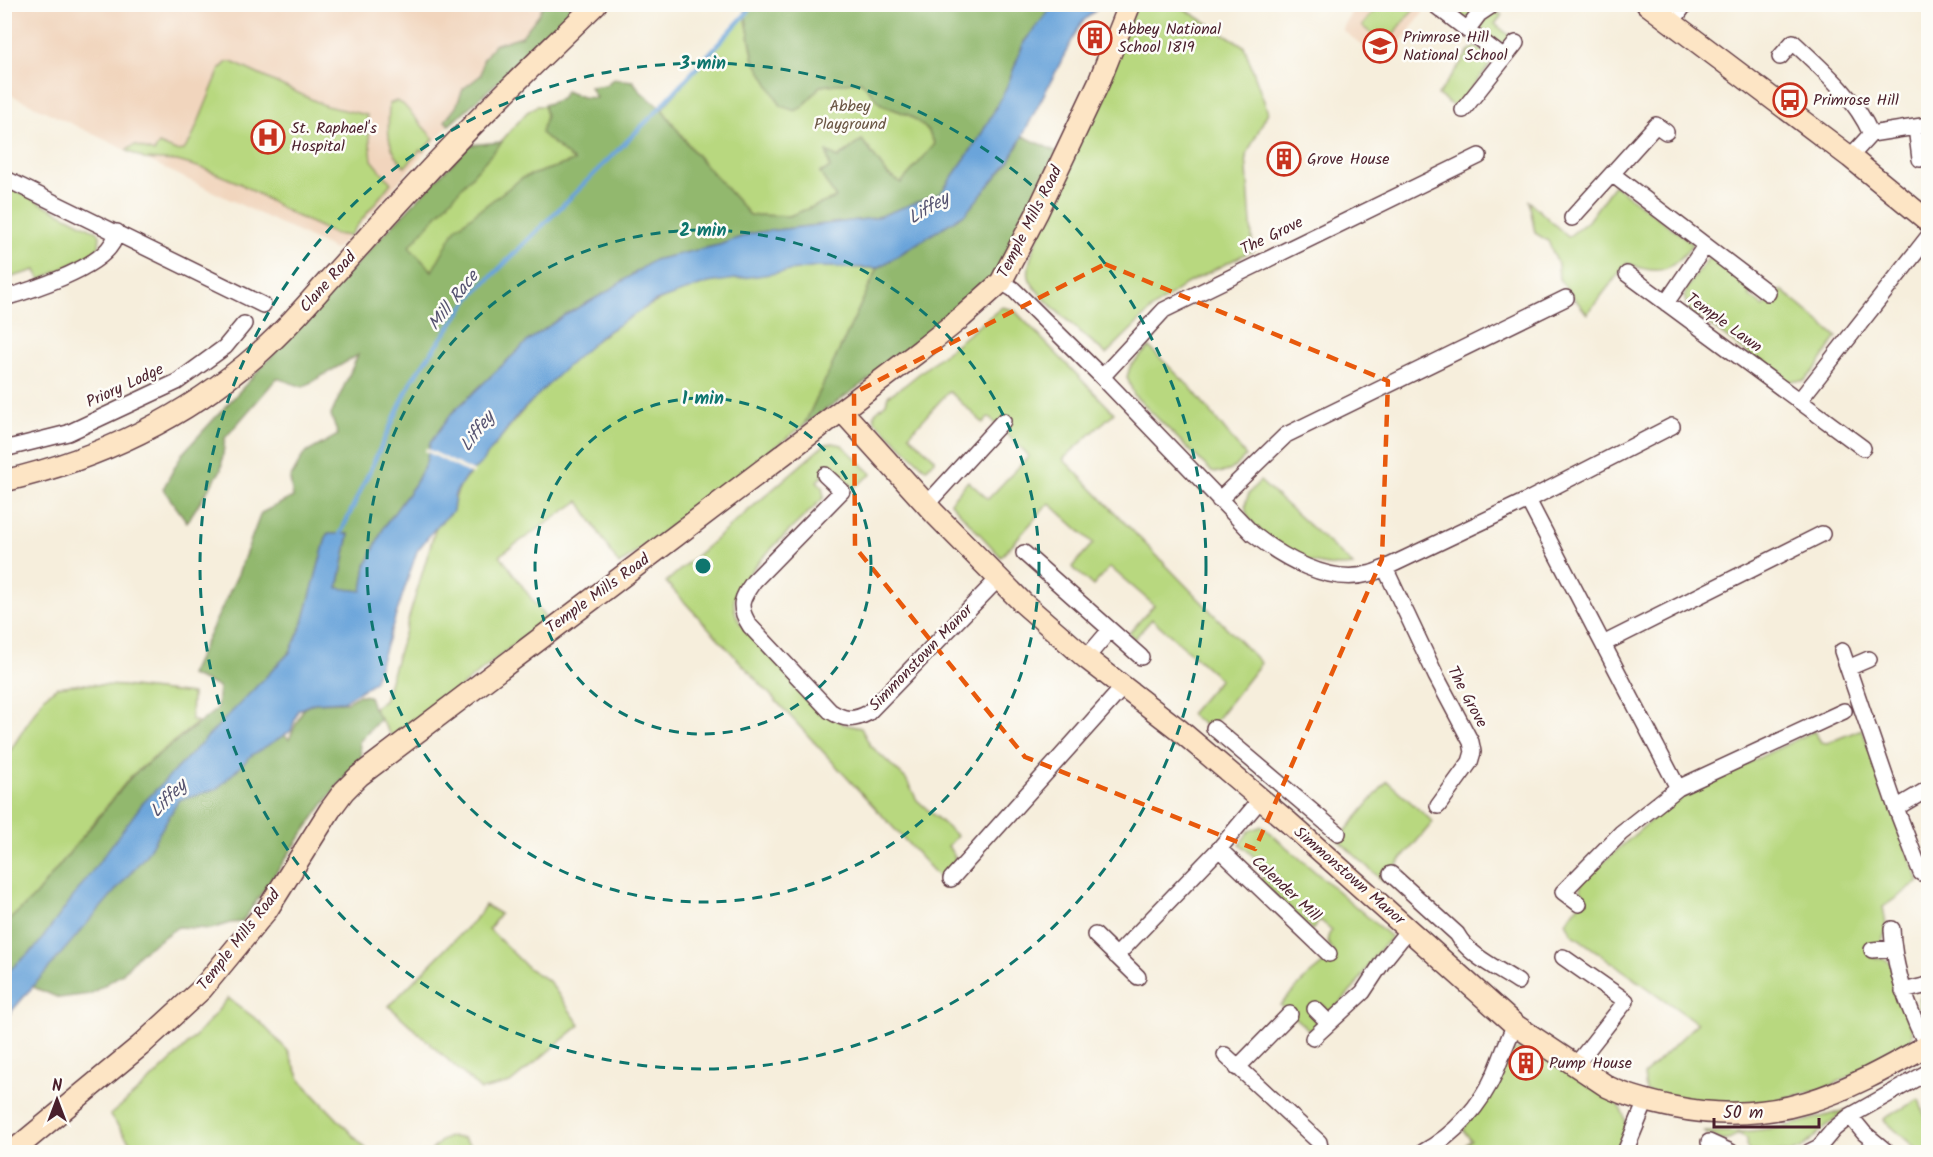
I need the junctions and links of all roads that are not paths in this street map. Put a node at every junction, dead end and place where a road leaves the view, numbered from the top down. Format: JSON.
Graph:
{"nodes":[{"id":1,"x":596,"y":4,"type":"edge"},
{"id":2,"x":1130,"y":4,"type":"edge"},
{"id":3,"x":1494,"y":4,"type":"edge"},
{"id":4,"x":1647,"y":4,"type":"edge"},
{"id":5,"x":1685,"y":4,"type":"edge"},
{"id":6,"x":1435,"y":5,"type":"edge"},
{"id":7,"x":1671,"y":24,"type":"junction"},
{"id":8,"x":1467,"y":30,"type":"junction"},
{"id":9,"x":1516,"y":43,"type":"dead end"},
{"id":10,"x":1780,"y":57,"type":"dead end"},
{"id":11,"x":1504,"y":58,"type":"junction"},
{"id":12,"x":1463,"y":110,"type":"dead end"},
{"id":13,"x":1922,"y":126,"type":"edge"},
{"id":14,"x":1666,"y":132,"type":"dead end"},
{"id":15,"x":1871,"y":134,"type":"junction"},
{"id":16,"x":1479,"y":156,"type":"dead end"},
{"id":17,"x":1850,"y":157,"type":"junction"},
{"id":18,"x":1920,"y":159,"type":"dead end"},
{"id":19,"x":1612,"y":174,"type":"junction"},
{"id":20,"x":4,"y":178,"type":"edge"},
{"id":21,"x":1572,"y":218,"type":"dead end"},
{"id":22,"x":1929,"y":221,"type":"edge"},
{"id":23,"x":117,"y":232,"type":"junction"},
{"id":24,"x":1929,"y":237,"type":"edge"},
{"id":25,"x":1705,"y":246,"type":"junction"},
{"id":26,"x":1627,"y":274,"type":"dead end"},
{"id":27,"x":1001,"y":282,"type":"junction"},
{"id":28,"x":1768,"y":293,"type":"dead end"},
{"id":29,"x":4,"y":298,"type":"edge"},
{"id":30,"x":1566,"y":298,"type":"dead end"},
{"id":31,"x":1666,"y":303,"type":"junction"},
{"id":32,"x":263,"y":305,"type":"dead end"},
{"id":33,"x":244,"y":324,"type":"dead end"},
{"id":34,"x":1102,"y":377,"type":"junction"},
{"id":35,"x":1799,"y":401,"type":"junction"},
{"id":36,"x":842,"y":411,"type":"junction"},
{"id":37,"x":1003,"y":421,"type":"dead end"},
{"id":38,"x":1672,"y":426,"type":"dead end"},
{"id":39,"x":4,"y":448,"type":"edge"},
{"id":40,"x":1863,"y":448,"type":"dead end"},
{"id":41,"x":825,"y":475,"type":"dead end"},
{"id":42,"x":4,"y":481,"type":"edge"},
{"id":43,"x":1219,"y":500,"type":"junction"},
{"id":44,"x":1528,"y":500,"type":"junction"},
{"id":45,"x":927,"y":504,"type":"junction"},
{"id":46,"x":1822,"y":534,"type":"dead end"},
{"id":47,"x":1024,"y":554,"type":"dead end"},
{"id":48,"x":1385,"y":568,"type":"junction"},
{"id":49,"x":998,"y":579,"type":"junction"},
{"id":50,"x":1110,"y":630,"type":"junction"},
{"id":51,"x":1603,"y":644,"type":"junction"},
{"id":52,"x":1842,"y":651,"type":"dead end"},
{"id":53,"x":1141,"y":657,"type":"dead end"},
{"id":54,"x":1086,"y":658,"type":"junction"},
{"id":55,"x":1869,"y":659,"type":"dead end"},
{"id":56,"x":1848,"y":668,"type":"junction"},
{"id":57,"x":1124,"y":686,"type":"junction"},
{"id":58,"x":1844,"y":711,"type":"dead end"},
{"id":59,"x":1214,"y":728,"type":"dead end"},
{"id":60,"x":1678,"y":788,"type":"junction"},
{"id":61,"x":1929,"y":789,"type":"edge"},
{"id":62,"x":1260,"y":800,"type":"junction"},
{"id":63,"x":1303,"y":803,"type":"junction"},
{"id":64,"x":1438,"y":806,"type":"dead end"},
{"id":65,"x":1896,"y":808,"type":"junction"},
{"id":66,"x":1288,"y":822,"type":"junction"},
{"id":67,"x":1338,"y":833,"type":"dead end"},
{"id":68,"x":1219,"y":849,"type":"junction"},
{"id":69,"x":1921,"y":873,"type":"dead end"},
{"id":70,"x":1391,"y":874,"type":"dead end"},
{"id":71,"x":951,"y":879,"type":"dead end"},
{"id":72,"x":1579,"y":904,"type":"dead end"},
{"id":73,"x":1409,"y":929,"type":"junction"},
{"id":74,"x":1892,"y":929,"type":"dead end"},
{"id":75,"x":1095,"y":935,"type":"dead end"},
{"id":76,"x":1893,"y":948,"type":"junction"},
{"id":77,"x":1872,"y":950,"type":"dead end"},
{"id":78,"x":1470,"y":951,"type":"junction"},
{"id":79,"x":1329,"y":954,"type":"dead end"},
{"id":80,"x":1116,"y":956,"type":"junction"},
{"id":81,"x":1563,"y":957,"type":"dead end"},
{"id":82,"x":1454,"y":969,"type":"junction"},
{"id":83,"x":1138,"y":977,"type":"dead end"},
{"id":84,"x":1518,"y":982,"type":"dead end"},
{"id":85,"x":1929,"y":986,"type":"edge"},
{"id":86,"x":1903,"y":991,"type":"junction"},
{"id":87,"x":1315,"y":1009,"type":"dead end"},
{"id":88,"x":1290,"y":1014,"type":"dead end"},
{"id":89,"x":1328,"y":1022,"type":"junction"},
{"id":90,"x":1515,"y":1024,"type":"junction"},
{"id":91,"x":1313,"y":1038,"type":"dead end"},
{"id":92,"x":1928,"y":1045,"type":"edge"},
{"id":93,"x":1225,"y":1055,"type":"dead end"},
{"id":94,"x":1575,"y":1066,"type":"junction"},
{"id":95,"x":1237,"y":1068,"type":"junction"},
{"id":96,"x":1929,"y":1072,"type":"edge"},
{"id":97,"x":1646,"y":1101,"type":"junction"},
{"id":98,"x":1850,"y":1116,"type":"junction"},
{"id":99,"x":1709,"y":1142,"type":"dead end"},
{"id":100,"x":12,"y":1152,"type":"edge"},
{"id":101,"x":1321,"y":1152,"type":"edge"},
{"id":102,"x":1423,"y":1152,"type":"edge"},
{"id":103,"x":1624,"y":1152,"type":"edge"},
{"id":104,"x":1731,"y":1152,"type":"edge"},
{"id":105,"x":1809,"y":1152,"type":"edge"},
{"id":106,"x":1887,"y":1152,"type":"edge"}],
"edges":[{"from":1,"to":42,"type":"street","name":"Clane Road"},
{"from":2,"to":27,"type":"street","name":"Temple Mills Road"},
{"from":3,"to":8,"type":"street"},
{"from":4,"to":7,"type":"street"},
{"from":5,"to":7,"type":"street"},
{"from":6,"to":8,"type":"street"},
{"from":7,"to":17,"type":"street"},
{"from":8,"to":11,"type":"street"},
{"from":9,"to":11,"type":"street"},
{"from":10,"to":15,"type":"street"},
{"from":11,"to":12,"type":"street"},
{"from":13,"to":15,"type":"street"},
{"from":13,"to":18,"type":"street"},
{"from":14,"to":19,"type":"street"},
{"from":15,"to":17,"type":"street"},
{"from":16,"to":34,"type":"street","name":"The Grove"},
{"from":17,"to":22,"type":"street"},
{"from":19,"to":21,"type":"street"},
{"from":19,"to":25,"type":"street"},
{"from":20,"to":23,"type":"street"},
{"from":23,"to":29,"type":"street"},
{"from":23,"to":32,"type":"street"},
{"from":24,"to":35,"type":"street"},
{"from":25,"to":28,"type":"street"},
{"from":25,"to":31,"type":"street"},
{"from":26,"to":31,"type":"street","name":"Temple Lawn"},
{"from":27,"to":34,"type":"street"},
{"from":27,"to":36,"type":"street","name":"Temple Mills Road"},
{"from":30,"to":43,"type":"street"},
{"from":31,"to":35,"type":"street","name":"Temple Lawn"},
{"from":33,"to":39,"type":"street","name":"Priory Lodge"},
{"from":34,"to":43,"type":"street"},
{"from":35,"to":40,"type":"street","name":"Temple Lawn"},
{"from":36,"to":45,"type":"street","name":"Simmonstown Manor"},
{"from":36,"to":100,"type":"street","name":"Temple Mills Road"},
{"from":37,"to":45,"type":"street"},
{"from":38,"to":44,"type":"street"},
{"from":41,"to":49,"type":"street","name":"Simmonstown Manor"},
{"from":43,"to":48,"type":"street"},
{"from":44,"to":48,"type":"street"},
{"from":44,"to":51,"type":"street"},
{"from":45,"to":49,"type":"street","name":"Simmonstown Manor"},
{"from":46,"to":51,"type":"street"},
{"from":47,"to":50,"type":"street"},
{"from":48,"to":64,"type":"street","name":"The Grove"},
{"from":49,"to":54,"type":"street","name":"Simmonstown Manor"},
{"from":50,"to":53,"type":"street"},
{"from":50,"to":54,"type":"street"},
{"from":51,"to":60,"type":"street"},
{"from":52,"to":56,"type":"street"},
{"from":54,"to":57,"type":"street","name":"Simmonstown Manor"},
{"from":55,"to":56,"type":"street"},
{"from":56,"to":65,"type":"street"},
{"from":57,"to":62,"type":"street","name":"Simmonstown Manor"},
{"from":57,"to":71,"type":"street"},
{"from":58,"to":60,"type":"street"},
{"from":59,"to":63,"type":"street"},
{"from":60,"to":72,"type":"street"},
{"from":61,"to":65,"type":"street"},
{"from":62,"to":66,"type":"street","name":"Simmonstown Manor"},
{"from":62,"to":68,"type":"street"},
{"from":63,"to":66,"type":"street"},
{"from":63,"to":67,"type":"street"},
{"from":65,"to":69,"type":"street"},
{"from":66,"to":73,"type":"street","name":"Simmonstown Manor"},
{"from":68,"to":79,"type":"street","name":"Calender Mill"},
{"from":68,"to":80,"type":"street"},
{"from":70,"to":78,"type":"street"},
{"from":73,"to":82,"type":"street","name":"Simmonstown Manor"},
{"from":73,"to":89,"type":"street"},
{"from":74,"to":76,"type":"street"},
{"from":75,"to":80,"type":"street"},
{"from":76,"to":77,"type":"street"},
{"from":76,"to":86,"type":"street"},
{"from":78,"to":82,"type":"street"},
{"from":78,"to":84,"type":"street"},
{"from":80,"to":83,"type":"street"},
{"from":81,"to":94,"type":"street"},
{"from":82,"to":90,"type":"street","name":"Simmonstown Manor"},
{"from":85,"to":86,"type":"street"},
{"from":86,"to":92,"type":"street"},
{"from":87,"to":89,"type":"street"},
{"from":88,"to":95,"type":"street"},
{"from":89,"to":91,"type":"street"},
{"from":90,"to":94,"type":"street","name":"Simmonstown Manor"},
{"from":90,"to":102,"type":"street"},
{"from":92,"to":97,"type":"street","name":"Simmonstown Manor"},
{"from":93,"to":95,"type":"street"},
{"from":94,"to":97,"type":"street","name":"Simmonstown Manor"},
{"from":95,"to":101,"type":"street"},
{"from":96,"to":98,"type":"street"},
{"from":97,"to":103,"type":"street"},
{"from":98,"to":105,"type":"street"},
{"from":98,"to":106,"type":"street"},
{"from":99,"to":104,"type":"street"}]}
